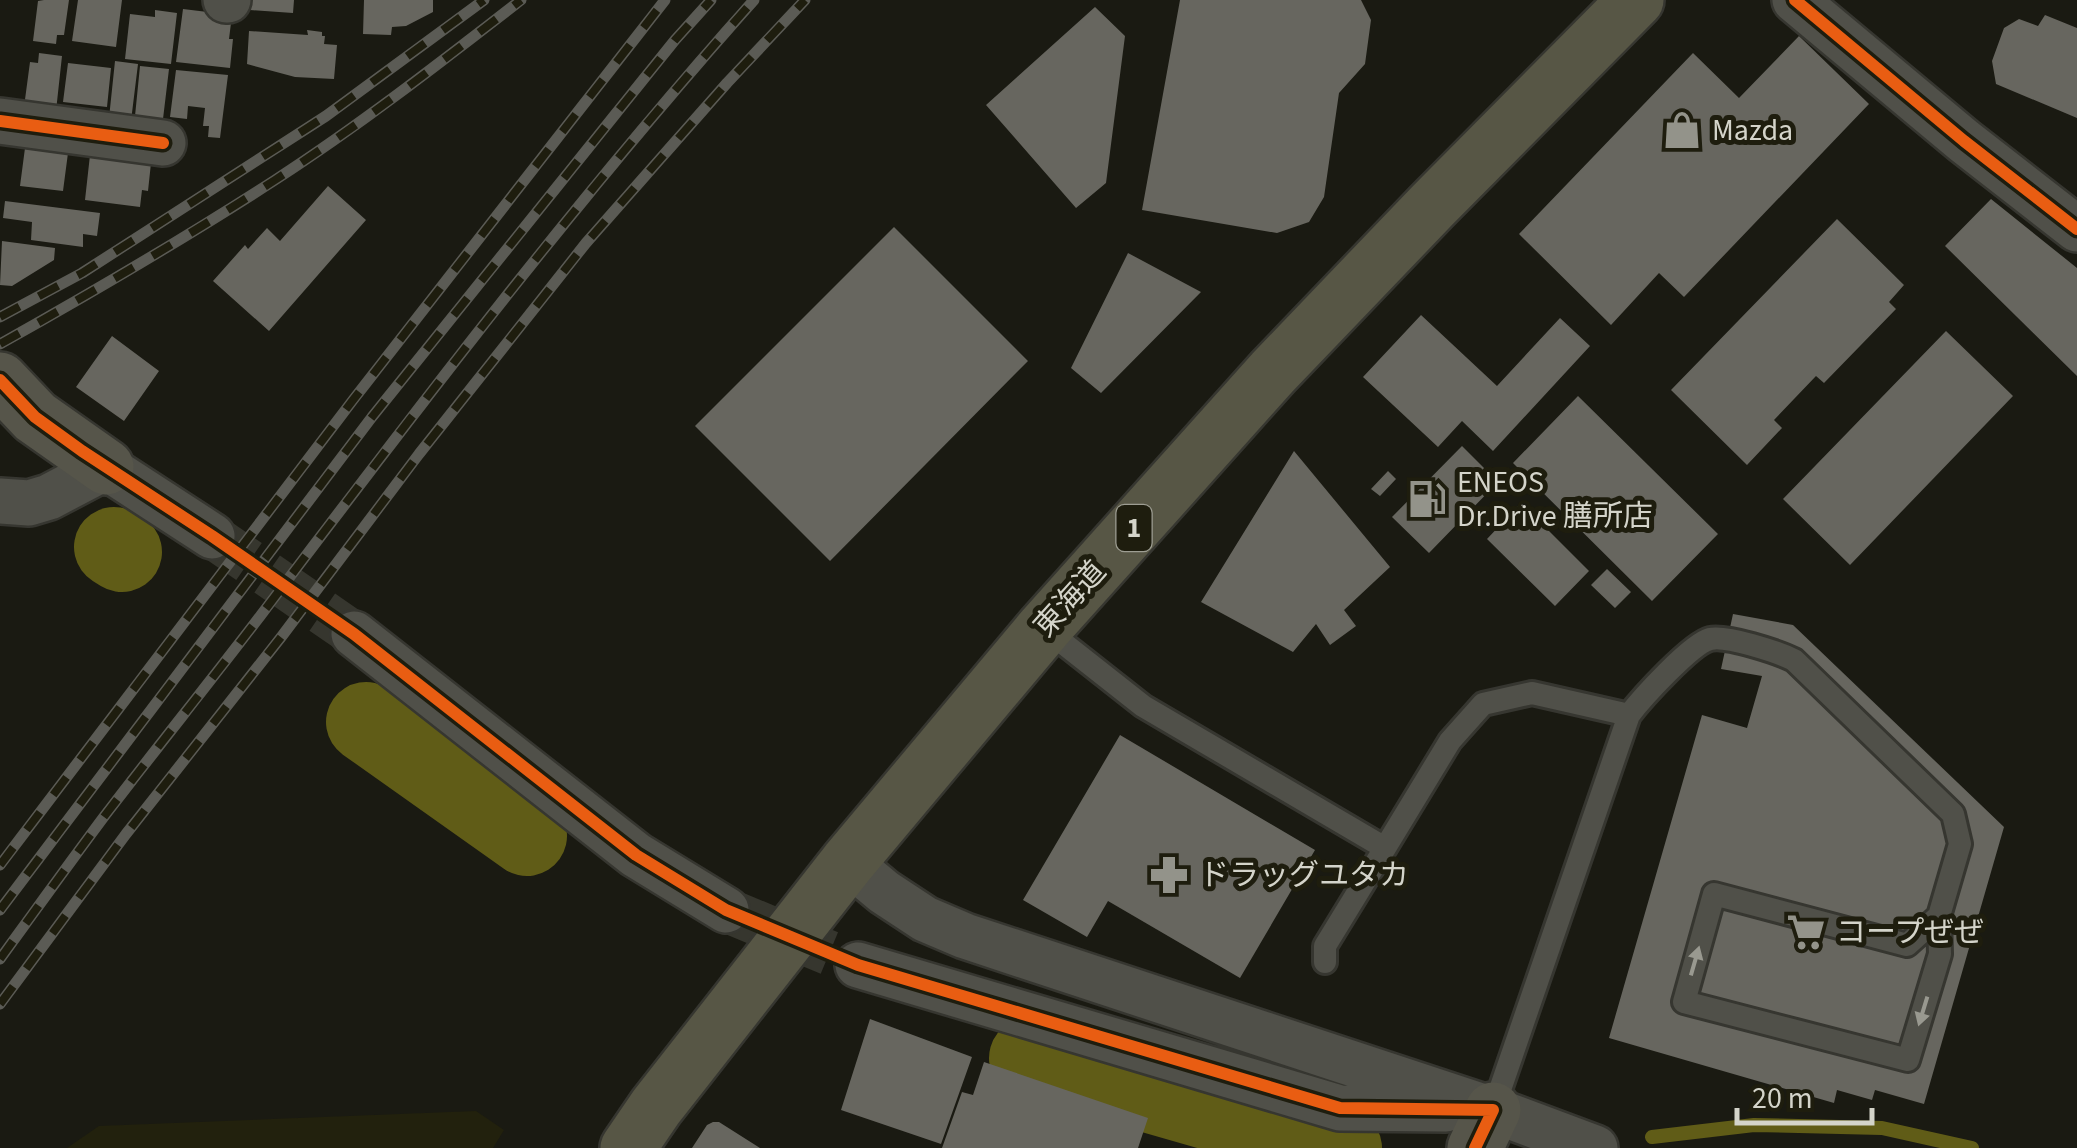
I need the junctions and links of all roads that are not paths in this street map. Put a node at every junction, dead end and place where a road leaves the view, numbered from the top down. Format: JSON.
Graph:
{"nodes":[{"id":1,"x":1636,"y":0,"type":"edge"},
{"id":2,"x":1795,"y":0,"type":"edge"},
{"id":3,"x":0,"y":121,"type":"edge"},
{"id":4,"x":163,"y":143,"type":"dead end"},
{"id":5,"x":2077,"y":229,"type":"edge"},
{"id":6,"x":0,"y":380,"type":"edge"},
{"id":7,"x":106,"y":467,"type":"junction"},
{"id":8,"x":0,"y":501,"type":"edge"},
{"id":9,"x":212,"y":536,"type":"tunnel mouth"},
{"id":10,"x":1044,"y":628,"type":"junction"},
{"id":11,"x":354,"y":634,"type":"tunnel mouth"},
{"id":12,"x":1629,"y":715,"type":"junction"},
{"id":13,"x":1384,"y":848,"type":"junction"},
{"id":14,"x":848,"y":862,"type":"junction"},
{"id":15,"x":726,"y":910,"type":"tunnel mouth"},
{"id":16,"x":1938,"y":916,"type":"junction"},
{"id":17,"x":1325,"y":962,"type":"dead end"},
{"id":18,"x":858,"y":965,"type":"tunnel mouth"},
{"id":19,"x":1484,"y":1129,"type":"edge"},
{"id":20,"x":628,"y":1148,"type":"edge"},
{"id":21,"x":1594,"y":1148,"type":"edge"}],
"edges":[{"from":1,"to":10,"type":"highway","name":"東海道","number":"1"},
{"from":2,"to":5,"type":"street"},
{"from":3,"to":4,"type":"street"},
{"from":6,"to":7,"type":"street"},
{"from":7,"to":8,"type":"street"},
{"from":7,"to":9,"type":"street"},
{"from":10,"to":13,"type":"lane"},
{"from":10,"to":14,"type":"highway","name":"東海道","number":"1"},
{"from":11,"to":15,"type":"street"},
{"from":12,"to":13,"type":"lane"},
{"from":12,"to":16,"type":"lane"},
{"from":12,"to":19,"type":"lane"},
{"from":13,"to":17,"type":"lane"},
{"from":14,"to":19,"type":"street"},
{"from":14,"to":20,"type":"highway","name":"東海道","number":"1"},
{"from":16,"to":16,"type":"lane","one_way":true},
{"from":18,"to":19,"type":"street"},
{"from":19,"to":21,"type":"street"}]}
